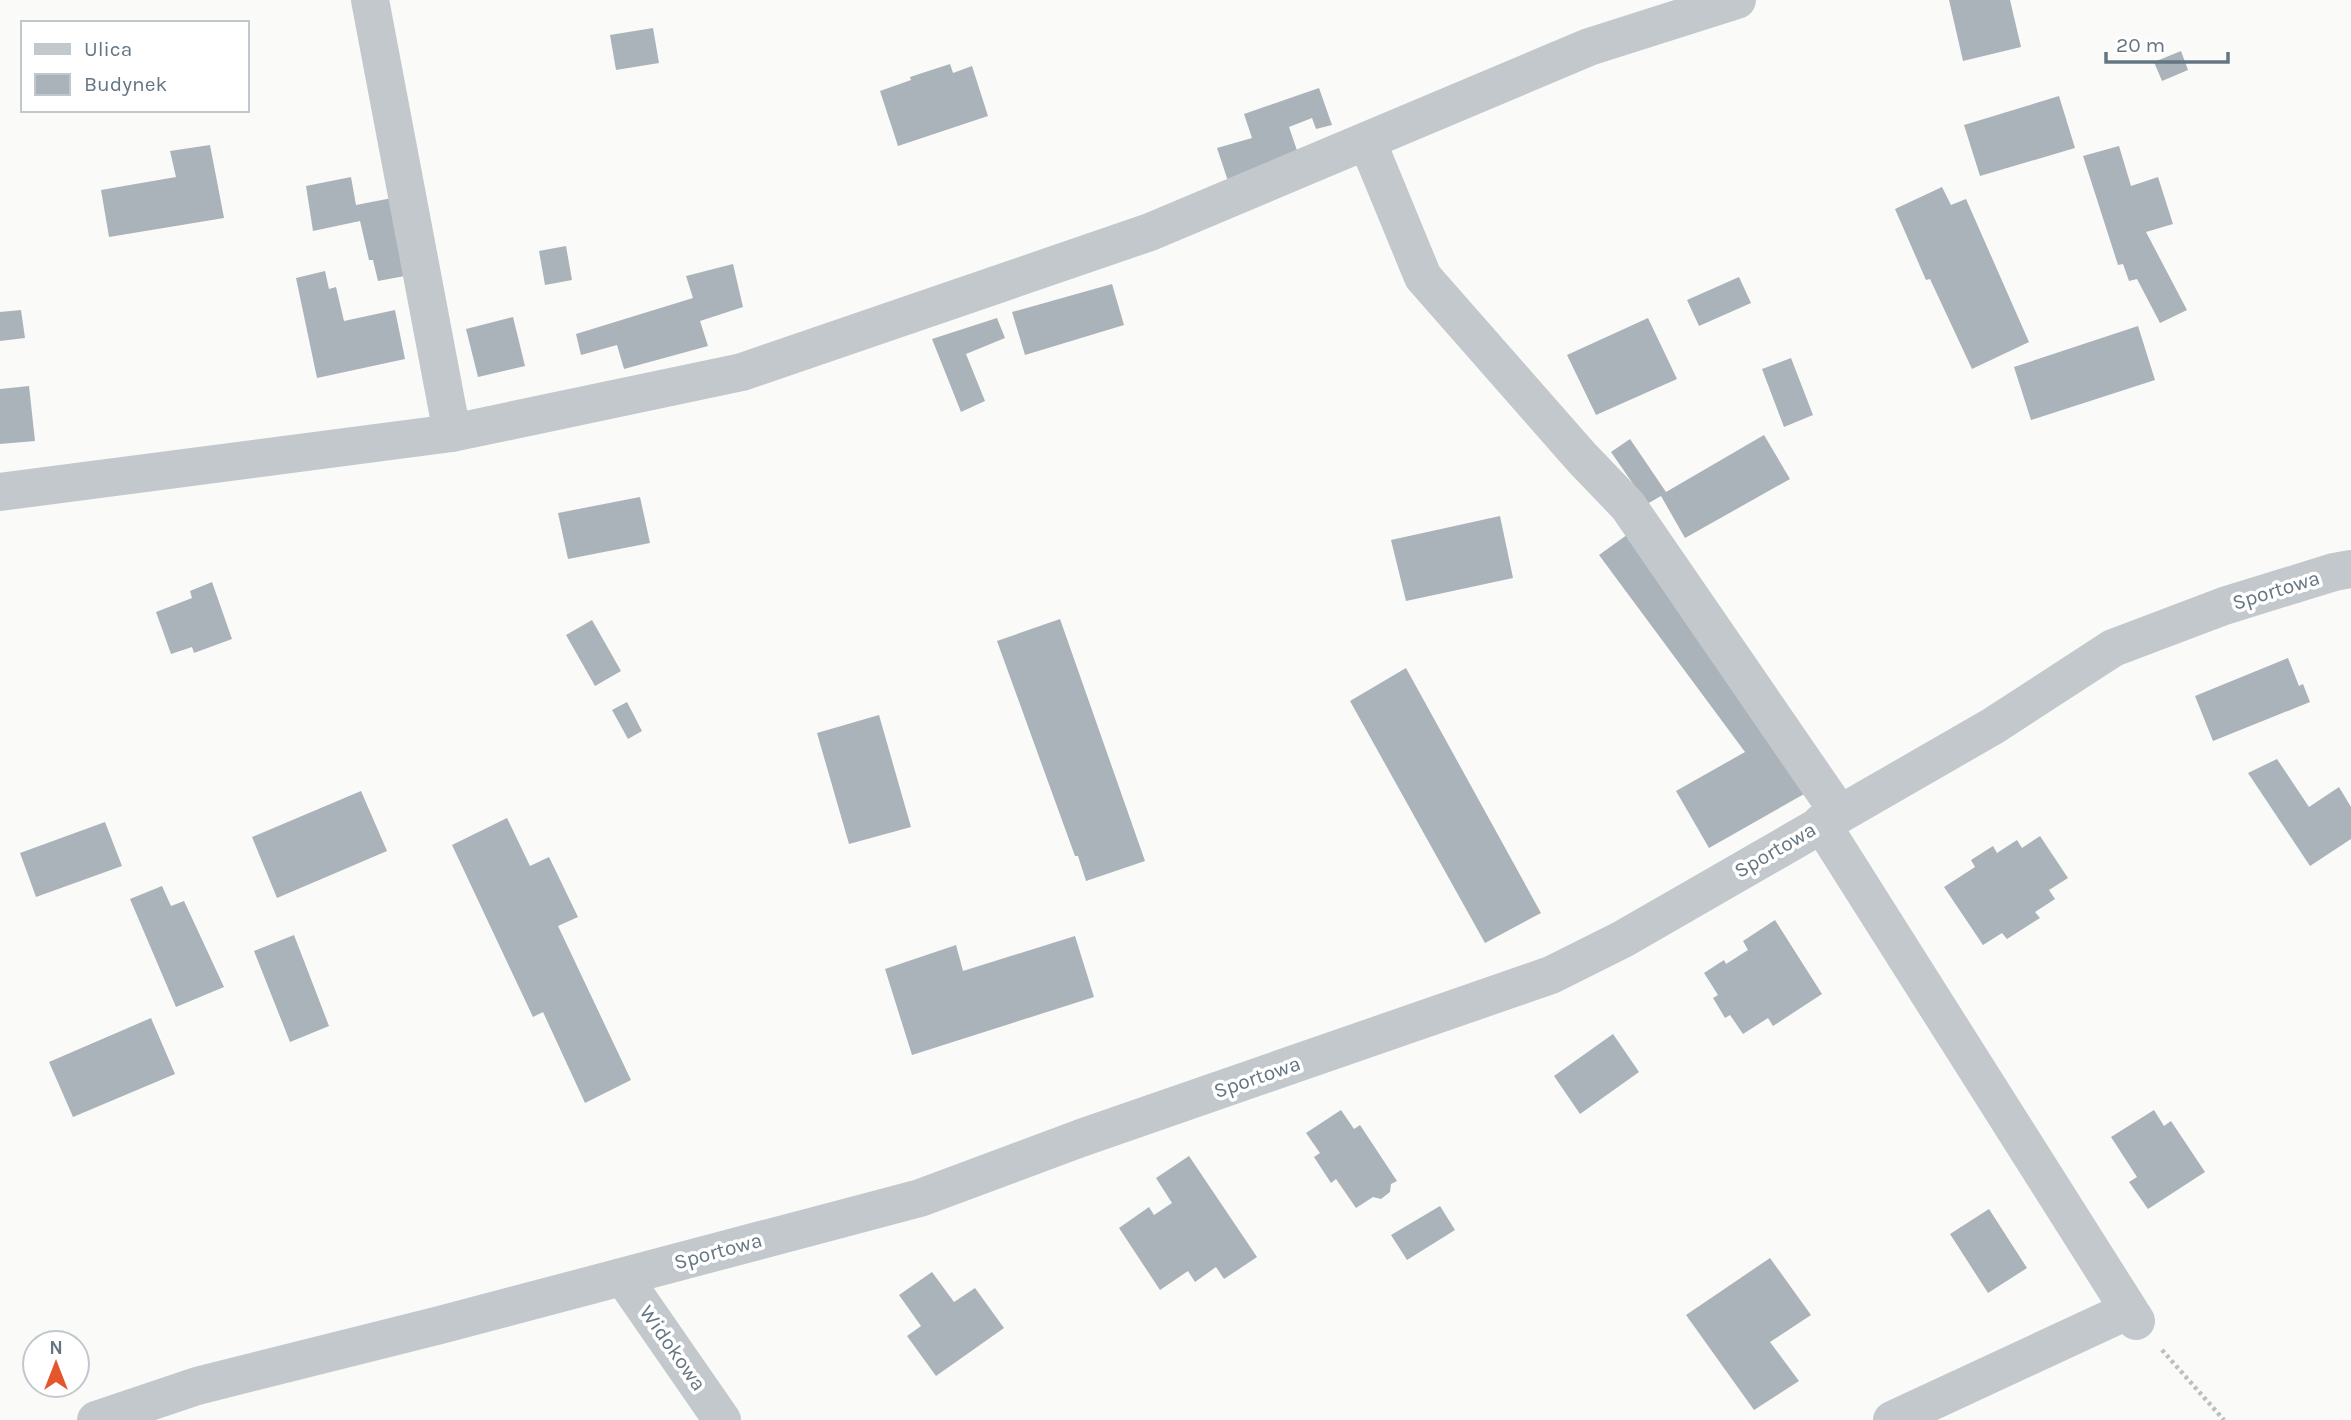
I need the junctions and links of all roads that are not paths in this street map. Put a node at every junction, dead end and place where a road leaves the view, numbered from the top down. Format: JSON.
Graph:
{"nodes":[{"id":1,"x":370,"y":0,"type":"edge"},
{"id":2,"x":1737,"y":0,"type":"edge"},
{"id":3,"x":1367,"y":141,"type":"junction"},
{"id":4,"x":452,"y":433,"type":"junction"},
{"id":5,"x":0,"y":492,"type":"edge"},
{"id":6,"x":2351,"y":569,"type":"edge"},
{"id":7,"x":1830,"y":818,"type":"junction"},
{"id":8,"x":624,"y":1277,"type":"junction"},
{"id":9,"x":96,"y":1420,"type":"edge"},
{"id":10,"x":722,"y":1420,"type":"edge"},
{"id":11,"x":1892,"y":1420,"type":"edge"}],
"edges":[{"from":1,"to":4,"type":"street"},
{"from":2,"to":3,"type":"street"},
{"from":3,"to":4,"type":"street"},
{"from":3,"to":7,"type":"street"},
{"from":4,"to":5,"type":"street"},
{"from":6,"to":7,"type":"street","name":"Sportowa"},
{"from":7,"to":8,"type":"street","name":"Sportowa"},
{"from":7,"to":11,"type":"street"},
{"from":8,"to":9,"type":"street","name":"Sportowa"},
{"from":8,"to":10,"type":"street","name":"Widokowa"}]}
